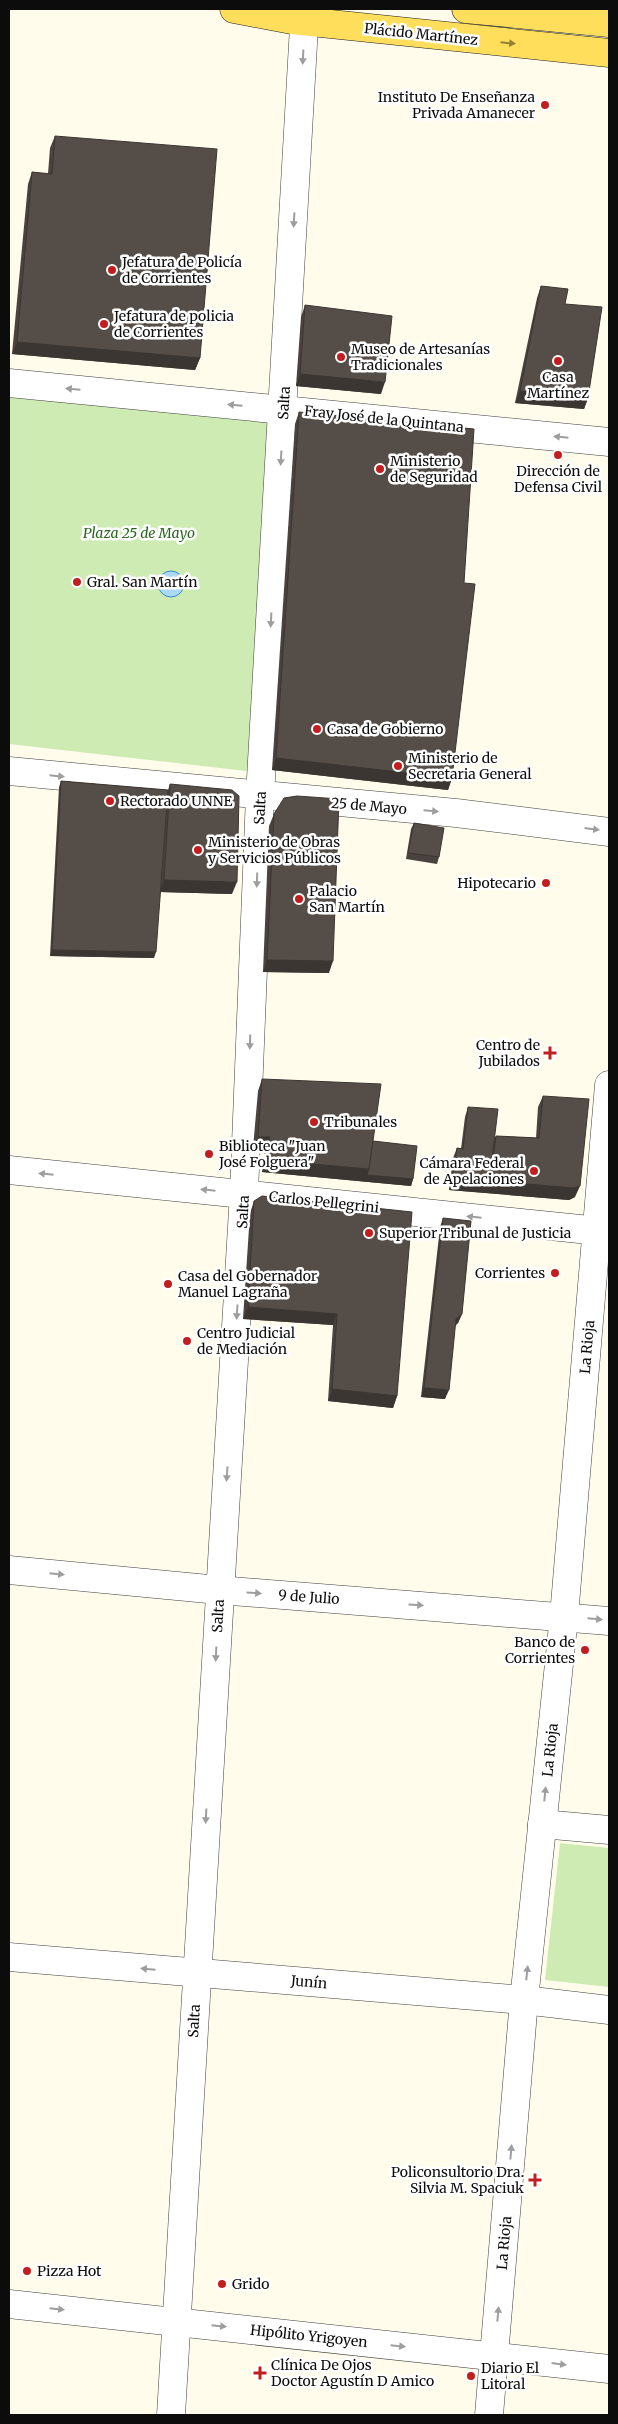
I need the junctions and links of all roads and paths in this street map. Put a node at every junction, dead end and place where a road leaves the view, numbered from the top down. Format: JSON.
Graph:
{"nodes":[{"id":1,"x":234,"y":9,"type":"edge"},
{"id":2,"x":466,"y":9,"type":"edge"},
{"id":3,"x":305,"y":15,"type":"edge"},
{"id":4,"x":609,"y":23,"type":"edge"},
{"id":5,"x":609,"y":54,"type":"edge"},
{"id":6,"x":9,"y":383,"type":"edge"},
{"id":7,"x":284,"y":409,"type":"junction"},
{"id":8,"x":609,"y":442,"type":"edge"},
{"id":9,"x":9,"y":771,"type":"edge"},
{"id":10,"x":260,"y":796,"type":"junction"},
{"id":11,"x":609,"y":832,"type":"edge"},
{"id":12,"x":609,"y":1085,"type":"edge"},
{"id":13,"x":9,"y":1170,"type":"edge"},
{"id":14,"x":244,"y":1193,"type":"junction"},
{"id":15,"x":604,"y":1231,"type":"edge"},
{"id":16,"x":9,"y":1570,"type":"edge"},
{"id":17,"x":219,"y":1590,"type":"junction"},
{"id":18,"x":564,"y":1616,"type":"junction"},
{"id":19,"x":609,"y":1620,"type":"edge"},
{"id":20,"x":542,"y":1824,"type":"junction"},
{"id":21,"x":609,"y":1830,"type":"edge"},
{"id":22,"x":9,"y":1957,"type":"edge"},
{"id":23,"x":197,"y":1973,"type":"junction"},
{"id":24,"x":524,"y":2000,"type":"junction"},
{"id":25,"x":609,"y":2010,"type":"edge"},
{"id":26,"x":9,"y":2304,"type":"edge"},
{"id":27,"x":177,"y":2321,"type":"junction"},
{"id":28,"x":495,"y":2356,"type":"junction"},
{"id":29,"x":609,"y":2369,"type":"edge"},
{"id":30,"x":172,"y":2415,"type":"edge"},
{"id":31,"x":489,"y":2415,"type":"edge"}],
"edges":[{"from":1,"to":3,"type":"main road","name":"Plácido Martínez"},
{"from":2,"to":4,"type":"main road"},
{"from":3,"to":5,"type":"main road","name":"Plácido Martínez","one_way":true},
{"from":3,"to":7,"type":"street","name":"Salta","one_way":true},
{"from":7,"to":6,"type":"street","name":"Fray José de la Quintana","one_way":true},
{"from":8,"to":7,"type":"street","name":"Fray José de la Quintana","one_way":true},
{"from":7,"to":10,"type":"street","name":"Salta","one_way":true},
{"from":9,"to":10,"type":"street","name":"25 de Mayo","one_way":true},
{"from":10,"to":11,"type":"street","name":"25 de Mayo","one_way":true},
{"from":10,"to":14,"type":"street","name":"Salta","one_way":true},
{"from":12,"to":15,"type":"street","name":"La Rioja"},
{"from":14,"to":13,"type":"street","name":"Carlos Pellegrini","one_way":true},
{"from":15,"to":14,"type":"street","name":"Carlos Pellegrini","one_way":true},
{"from":14,"to":17,"type":"street","name":"Salta","one_way":true},
{"from":15,"to":18,"type":"street","name":"La Rioja"},
{"from":16,"to":17,"type":"street","name":"9 de Julio","one_way":true},
{"from":17,"to":18,"type":"street","name":"9 de Julio","one_way":true},
{"from":17,"to":23,"type":"street","name":"Salta","one_way":true},
{"from":18,"to":19,"type":"street","name":"9 de Julio","one_way":true},
{"from":20,"to":18,"type":"street","name":"La Rioja","one_way":true},
{"from":20,"to":21,"type":"street"},
{"from":24,"to":20,"type":"street","name":"La Rioja","one_way":true},
{"from":23,"to":22,"type":"street","name":"Junín","one_way":true},
{"from":23,"to":24,"type":"street","name":"Junín"},
{"from":23,"to":27,"type":"street","name":"Salta"},
{"from":24,"to":25,"type":"street","name":"Junín"},
{"from":28,"to":24,"type":"street","name":"La Rioja","one_way":true},
{"from":26,"to":27,"type":"street","name":"Hipólito Yrigoyen","one_way":true},
{"from":27,"to":28,"type":"street","name":"Hipólito Yrigoyen","one_way":true},
{"from":27,"to":30,"type":"street","name":"Salta"},
{"from":28,"to":29,"type":"street","name":"Hipólito Yrigoyen","one_way":true},
{"from":28,"to":31,"type":"street","name":"La Rioja"}]}
